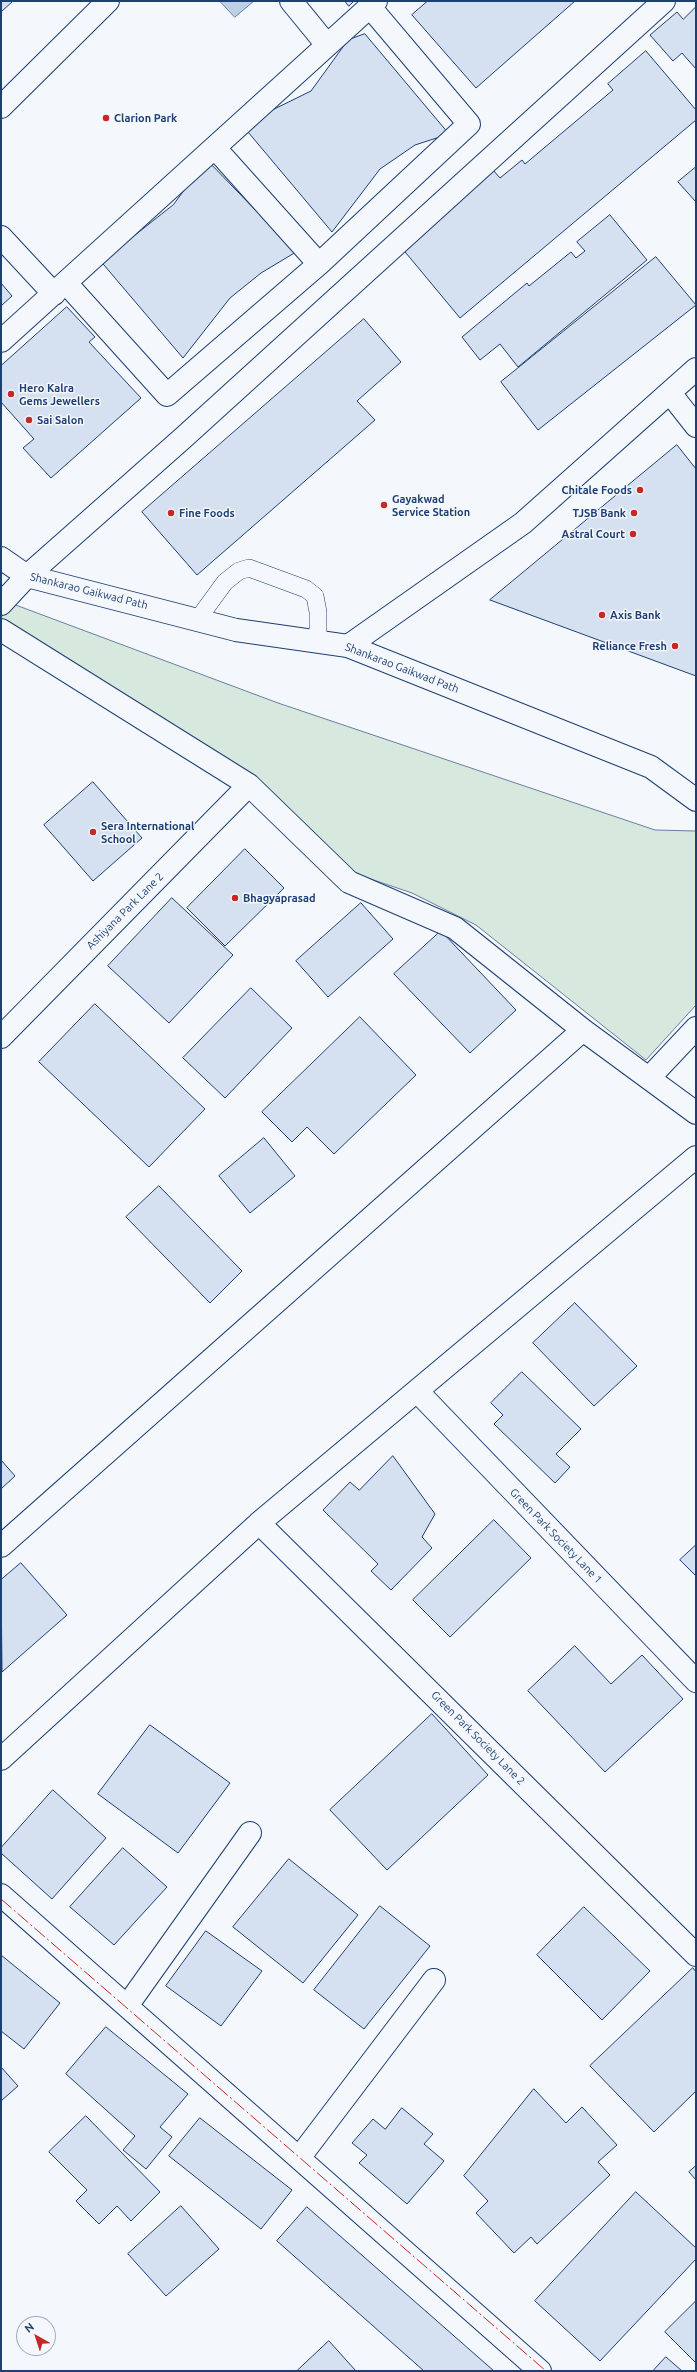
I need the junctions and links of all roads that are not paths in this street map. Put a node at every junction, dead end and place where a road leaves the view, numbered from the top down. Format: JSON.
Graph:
{"nodes":[{"id":1,"x":108,"y":1,"type":"edge"},
{"id":2,"x":291,"y":1,"type":"edge"},
{"id":3,"x":664,"y":1,"type":"edge"},
{"id":4,"x":373,"y":4,"type":"edge"},
{"id":5,"x":328,"y":45,"type":"junction"},
{"id":6,"x":1,"y":107,"type":"edge"},
{"id":7,"x":215,"y":148,"type":"junction"},
{"id":8,"x":1,"y":237,"type":"edge"},
{"id":9,"x":319,"y":264,"type":"junction"},
{"id":10,"x":60,"y":288,"type":"junction"},
{"id":11,"x":1,"y":341,"type":"edge"},
{"id":12,"x":696,"y":369,"type":"edge"},
{"id":13,"x":670,"y":393,"type":"junction"},
{"id":14,"x":696,"y":426,"type":"edge"},
{"id":15,"x":1,"y":558,"type":"edge"},
{"id":16,"x":27,"y":576,"type":"junction"},
{"id":17,"x":1,"y":604,"type":"edge"},
{"id":18,"x":198,"y":619,"type":"junction"},
{"id":19,"x":1,"y":630,"type":"edge"},
{"id":20,"x":318,"y":642,"type":"junction"},
{"id":21,"x":348,"y":646,"type":"junction"},
{"id":22,"x":249,"y":785,"type":"junction"},
{"id":23,"x":696,"y":800,"type":"edge"},
{"id":24,"x":696,"y":1028,"type":"edge"},
{"id":25,"x":583,"y":1030,"type":"junction"},
{"id":26,"x":1,"y":1037,"type":"edge"},
{"id":27,"x":649,"y":1078,"type":"junction"},
{"id":28,"x":696,"y":1113,"type":"edge"},
{"id":29,"x":696,"y":1157,"type":"edge"},
{"id":30,"x":417,"y":1391,"type":"junction"},
{"id":31,"x":259,"y":1523,"type":"junction"},
{"id":32,"x":1,"y":1546,"type":"edge"},
{"id":33,"x":696,"y":1681,"type":"edge"},
{"id":34,"x":1,"y":1759,"type":"edge"},
{"id":35,"x":250,"y":1833,"type":"dead end"},
{"id":36,"x":1,"y":1895,"type":"edge"},
{"id":37,"x":696,"y":1955,"type":"edge"},
{"id":38,"x":434,"y":1980,"type":"dead end"},
{"id":39,"x":127,"y":2006,"type":"junction"},
{"id":40,"x":299,"y":2158,"type":"junction"},
{"id":41,"x":540,"y":2371,"type":"edge"}],
"edges":[{"from":1,"to":6,"type":"street"},
{"from":2,"to":5,"type":"street"},
{"from":3,"to":16,"type":"street"},
{"from":4,"to":5,"type":"street"},
{"from":4,"to":9,"type":"street"},
{"from":5,"to":7,"type":"street"},
{"from":7,"to":9,"type":"street"},
{"from":7,"to":10,"type":"street"},
{"from":8,"to":10,"type":"street"},
{"from":9,"to":10,"type":"street"},
{"from":10,"to":11,"type":"street"},
{"from":12,"to":13,"type":"street"},
{"from":13,"to":14,"type":"street"},
{"from":13,"to":21,"type":"street"},
{"from":15,"to":16,"type":"street","name":"Shankarao Gaikwad Path"},
{"from":16,"to":17,"type":"street"},
{"from":16,"to":18,"type":"street","name":"Shankarao Gaikwad Path"},
{"from":18,"to":20,"type":"street","name":"Shankarao Gaikwad Path"},
{"from":18,"to":20,"type":"lane"},
{"from":19,"to":22,"type":"street"},
{"from":20,"to":21,"type":"street","name":"Shankarao Gaikwad Path"},
{"from":21,"to":23,"type":"street","name":"Shankarao Gaikwad Path"},
{"from":22,"to":25,"type":"street"},
{"from":22,"to":26,"type":"street","name":"Ashiyana Park Lane 2"},
{"from":24,"to":27,"type":"street"},
{"from":25,"to":27,"type":"street"},
{"from":25,"to":32,"type":"street"},
{"from":27,"to":28,"type":"street"},
{"from":29,"to":30,"type":"street"},
{"from":30,"to":31,"type":"street"},
{"from":30,"to":33,"type":"street","name":"Green Park Society Lane 1"},
{"from":31,"to":34,"type":"street"},
{"from":31,"to":37,"type":"street","name":"Green Park Society Lane 2"},
{"from":35,"to":39,"type":"street"},
{"from":36,"to":39,"type":"street"},
{"from":38,"to":40,"type":"street"},
{"from":39,"to":40,"type":"street"},
{"from":40,"to":41,"type":"street"}]}
